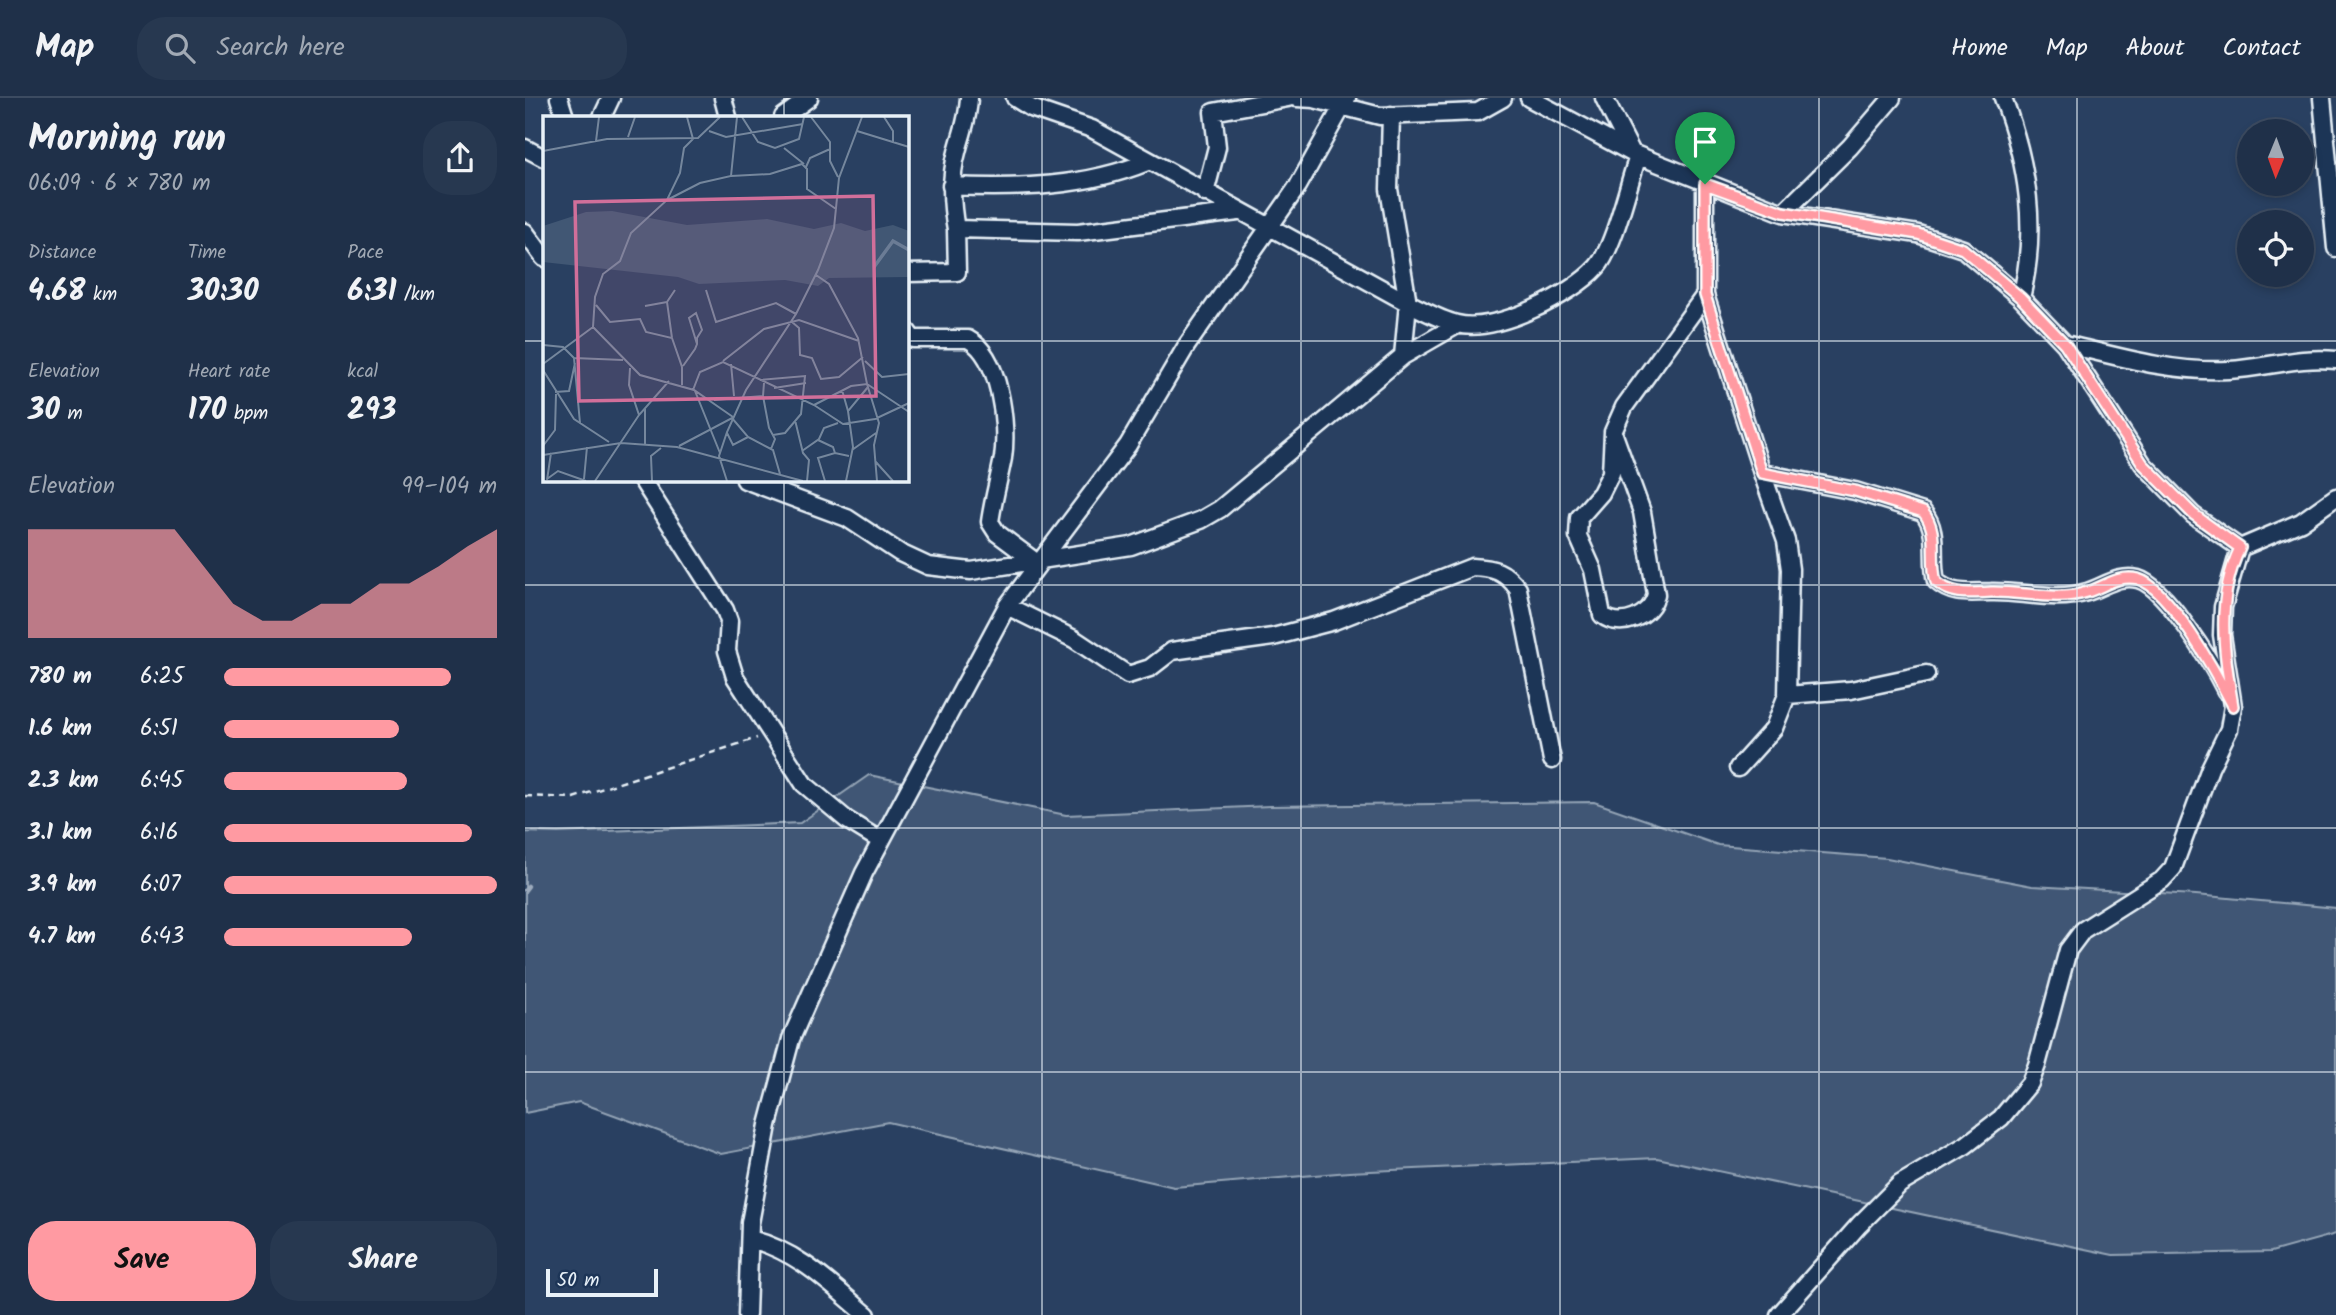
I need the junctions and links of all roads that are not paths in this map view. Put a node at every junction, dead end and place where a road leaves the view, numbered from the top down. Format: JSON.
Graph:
{"nodes":[{"id":1,"x":559,"y":98,"type":"edge"},
{"id":2,"x":611,"y":98,"type":"edge"},
{"id":3,"x":723,"y":98,"type":"edge"},
{"id":4,"x":809,"y":98,"type":"edge"},
{"id":5,"x":969,"y":98,"type":"edge"},
{"id":6,"x":1015,"y":98,"type":"edge"},
{"id":7,"x":1288,"y":98,"type":"edge"},
{"id":8,"x":1297,"y":98,"type":"edge"},
{"id":9,"x":1503,"y":98,"type":"edge"},
{"id":10,"x":1529,"y":98,"type":"edge"},
{"id":11,"x":1604,"y":98,"type":"edge"},
{"id":12,"x":1892,"y":98,"type":"edge"},
{"id":13,"x":2003,"y":98,"type":"edge"},
{"id":14,"x":2322,"y":98,"type":"edge"},
{"id":15,"x":1344,"y":102,"type":"edge"},
{"id":16,"x":1211,"y":105,"type":"edge"},
{"id":17,"x":1391,"y":114,"type":"junction"},
{"id":18,"x":565,"y":116,"type":"edge"},
{"id":19,"x":602,"y":116,"type":"edge"},
{"id":20,"x":728,"y":116,"type":"edge"},
{"id":21,"x":784,"y":116,"type":"edge"},
{"id":22,"x":525,"y":148,"type":"edge"},
{"id":23,"x":1635,"y":155,"type":"junction"},
{"id":24,"x":543,"y":157,"type":"edge"},
{"id":25,"x":1147,"y":162,"type":"junction"},
{"id":26,"x":1705,"y":184,"type":"junction"},
{"id":27,"x":951,"y":186,"type":"junction"},
{"id":28,"x":1205,"y":193,"type":"junction"},
{"id":29,"x":1241,"y":212,"type":"junction"},
{"id":30,"x":1783,"y":212,"type":"junction"},
{"id":31,"x":1269,"y":226,"type":"junction"},
{"id":32,"x":956,"y":229,"type":"junction"},
{"id":33,"x":525,"y":232,"type":"edge"},
{"id":34,"x":2336,"y":248,"type":"edge"},
{"id":35,"x":543,"y":257,"type":"edge"},
{"id":36,"x":908,"y":273,"type":"edge"},
{"id":37,"x":1705,"y":295,"type":"junction"},
{"id":38,"x":2021,"y":298,"type":"junction"},
{"id":39,"x":1408,"y":303,"type":"junction"},
{"id":40,"x":1457,"y":325,"type":"junction"},
{"id":41,"x":908,"y":332,"type":"edge"},
{"id":42,"x":2065,"y":344,"type":"junction"},
{"id":43,"x":1403,"y":356,"type":"junction"},
{"id":44,"x":2336,"y":360,"type":"edge"},
{"id":45,"x":1613,"y":432,"type":"junction"},
{"id":46,"x":1762,"y":473,"type":"junction"},
{"id":47,"x":643,"y":481,"type":"edge"},
{"id":48,"x":748,"y":481,"type":"edge"},
{"id":49,"x":2336,"y":497,"type":"edge"},
{"id":50,"x":2240,"y":548,"type":"junction"},
{"id":51,"x":1036,"y":560,"type":"junction"},
{"id":52,"x":1007,"y":606,"type":"junction"},
{"id":53,"x":1926,"y":674,"type":"dead end"},
{"id":54,"x":1787,"y":695,"type":"junction"},
{"id":55,"x":2233,"y":706,"type":"junction"},
{"id":56,"x":1552,"y":760,"type":"dead end"},
{"id":57,"x":1738,"y":768,"type":"dead end"},
{"id":58,"x":881,"y":841,"type":"junction"},
{"id":59,"x":750,"y":1239,"type":"junction"},
{"id":60,"x":747,"y":1315,"type":"edge"},
{"id":61,"x":867,"y":1315,"type":"edge"},
{"id":62,"x":1779,"y":1315,"type":"edge"}],
"edges":[{"from":1,"to":18,"type":"street"},
{"from":2,"to":19,"type":"street"},
{"from":3,"to":20,"type":"street"},
{"from":4,"to":21,"type":"street"},
{"from":5,"to":27,"type":"street"},
{"from":6,"to":25,"type":"street"},
{"from":7,"to":16,"type":"street"},
{"from":8,"to":15,"type":"street"},
{"from":9,"to":17,"type":"street"},
{"from":10,"to":23,"type":"street"},
{"from":11,"to":23,"type":"street"},
{"from":12,"to":30,"type":"street"},
{"from":13,"to":38,"type":"street"},
{"from":14,"to":34,"type":"street"},
{"from":15,"to":17,"type":"street"},
{"from":15,"to":31,"type":"street"},
{"from":16,"to":28,"type":"street"},
{"from":17,"to":39,"type":"street"},
{"from":22,"to":24,"type":"street"},
{"from":23,"to":26,"type":"street"},
{"from":23,"to":40,"type":"street"},
{"from":25,"to":27,"type":"street"},
{"from":25,"to":28,"type":"street"},
{"from":26,"to":30,"type":"street"},
{"from":26,"to":37,"type":"street"},
{"from":27,"to":32,"type":"street"},
{"from":28,"to":29,"type":"street"},
{"from":29,"to":31,"type":"street"},
{"from":29,"to":32,"type":"street"},
{"from":30,"to":38,"type":"street"},
{"from":31,"to":39,"type":"street"},
{"from":31,"to":51,"type":"street"},
{"from":32,"to":36,"type":"street"},
{"from":33,"to":35,"type":"street"},
{"from":37,"to":45,"type":"street"},
{"from":37,"to":46,"type":"street"},
{"from":38,"to":42,"type":"street"},
{"from":39,"to":40,"type":"street"},
{"from":39,"to":43,"type":"street"},
{"from":40,"to":43,"type":"street"},
{"from":41,"to":51,"type":"street"},
{"from":42,"to":44,"type":"street"},
{"from":42,"to":50,"type":"street"},
{"from":43,"to":51,"type":"street"},
{"from":45,"to":45,"type":"street"},
{"from":46,"to":54,"type":"street"},
{"from":46,"to":55,"type":"street"},
{"from":47,"to":58,"type":"street"},
{"from":48,"to":51,"type":"street"},
{"from":49,"to":50,"type":"street"},
{"from":50,"to":55,"type":"street"},
{"from":51,"to":52,"type":"street"},
{"from":52,"to":56,"type":"street"},
{"from":52,"to":58,"type":"street"},
{"from":53,"to":54,"type":"street"},
{"from":54,"to":57,"type":"street"},
{"from":55,"to":62,"type":"street"},
{"from":58,"to":59,"type":"street"},
{"from":59,"to":60,"type":"street"},
{"from":59,"to":61,"type":"street"}]}
